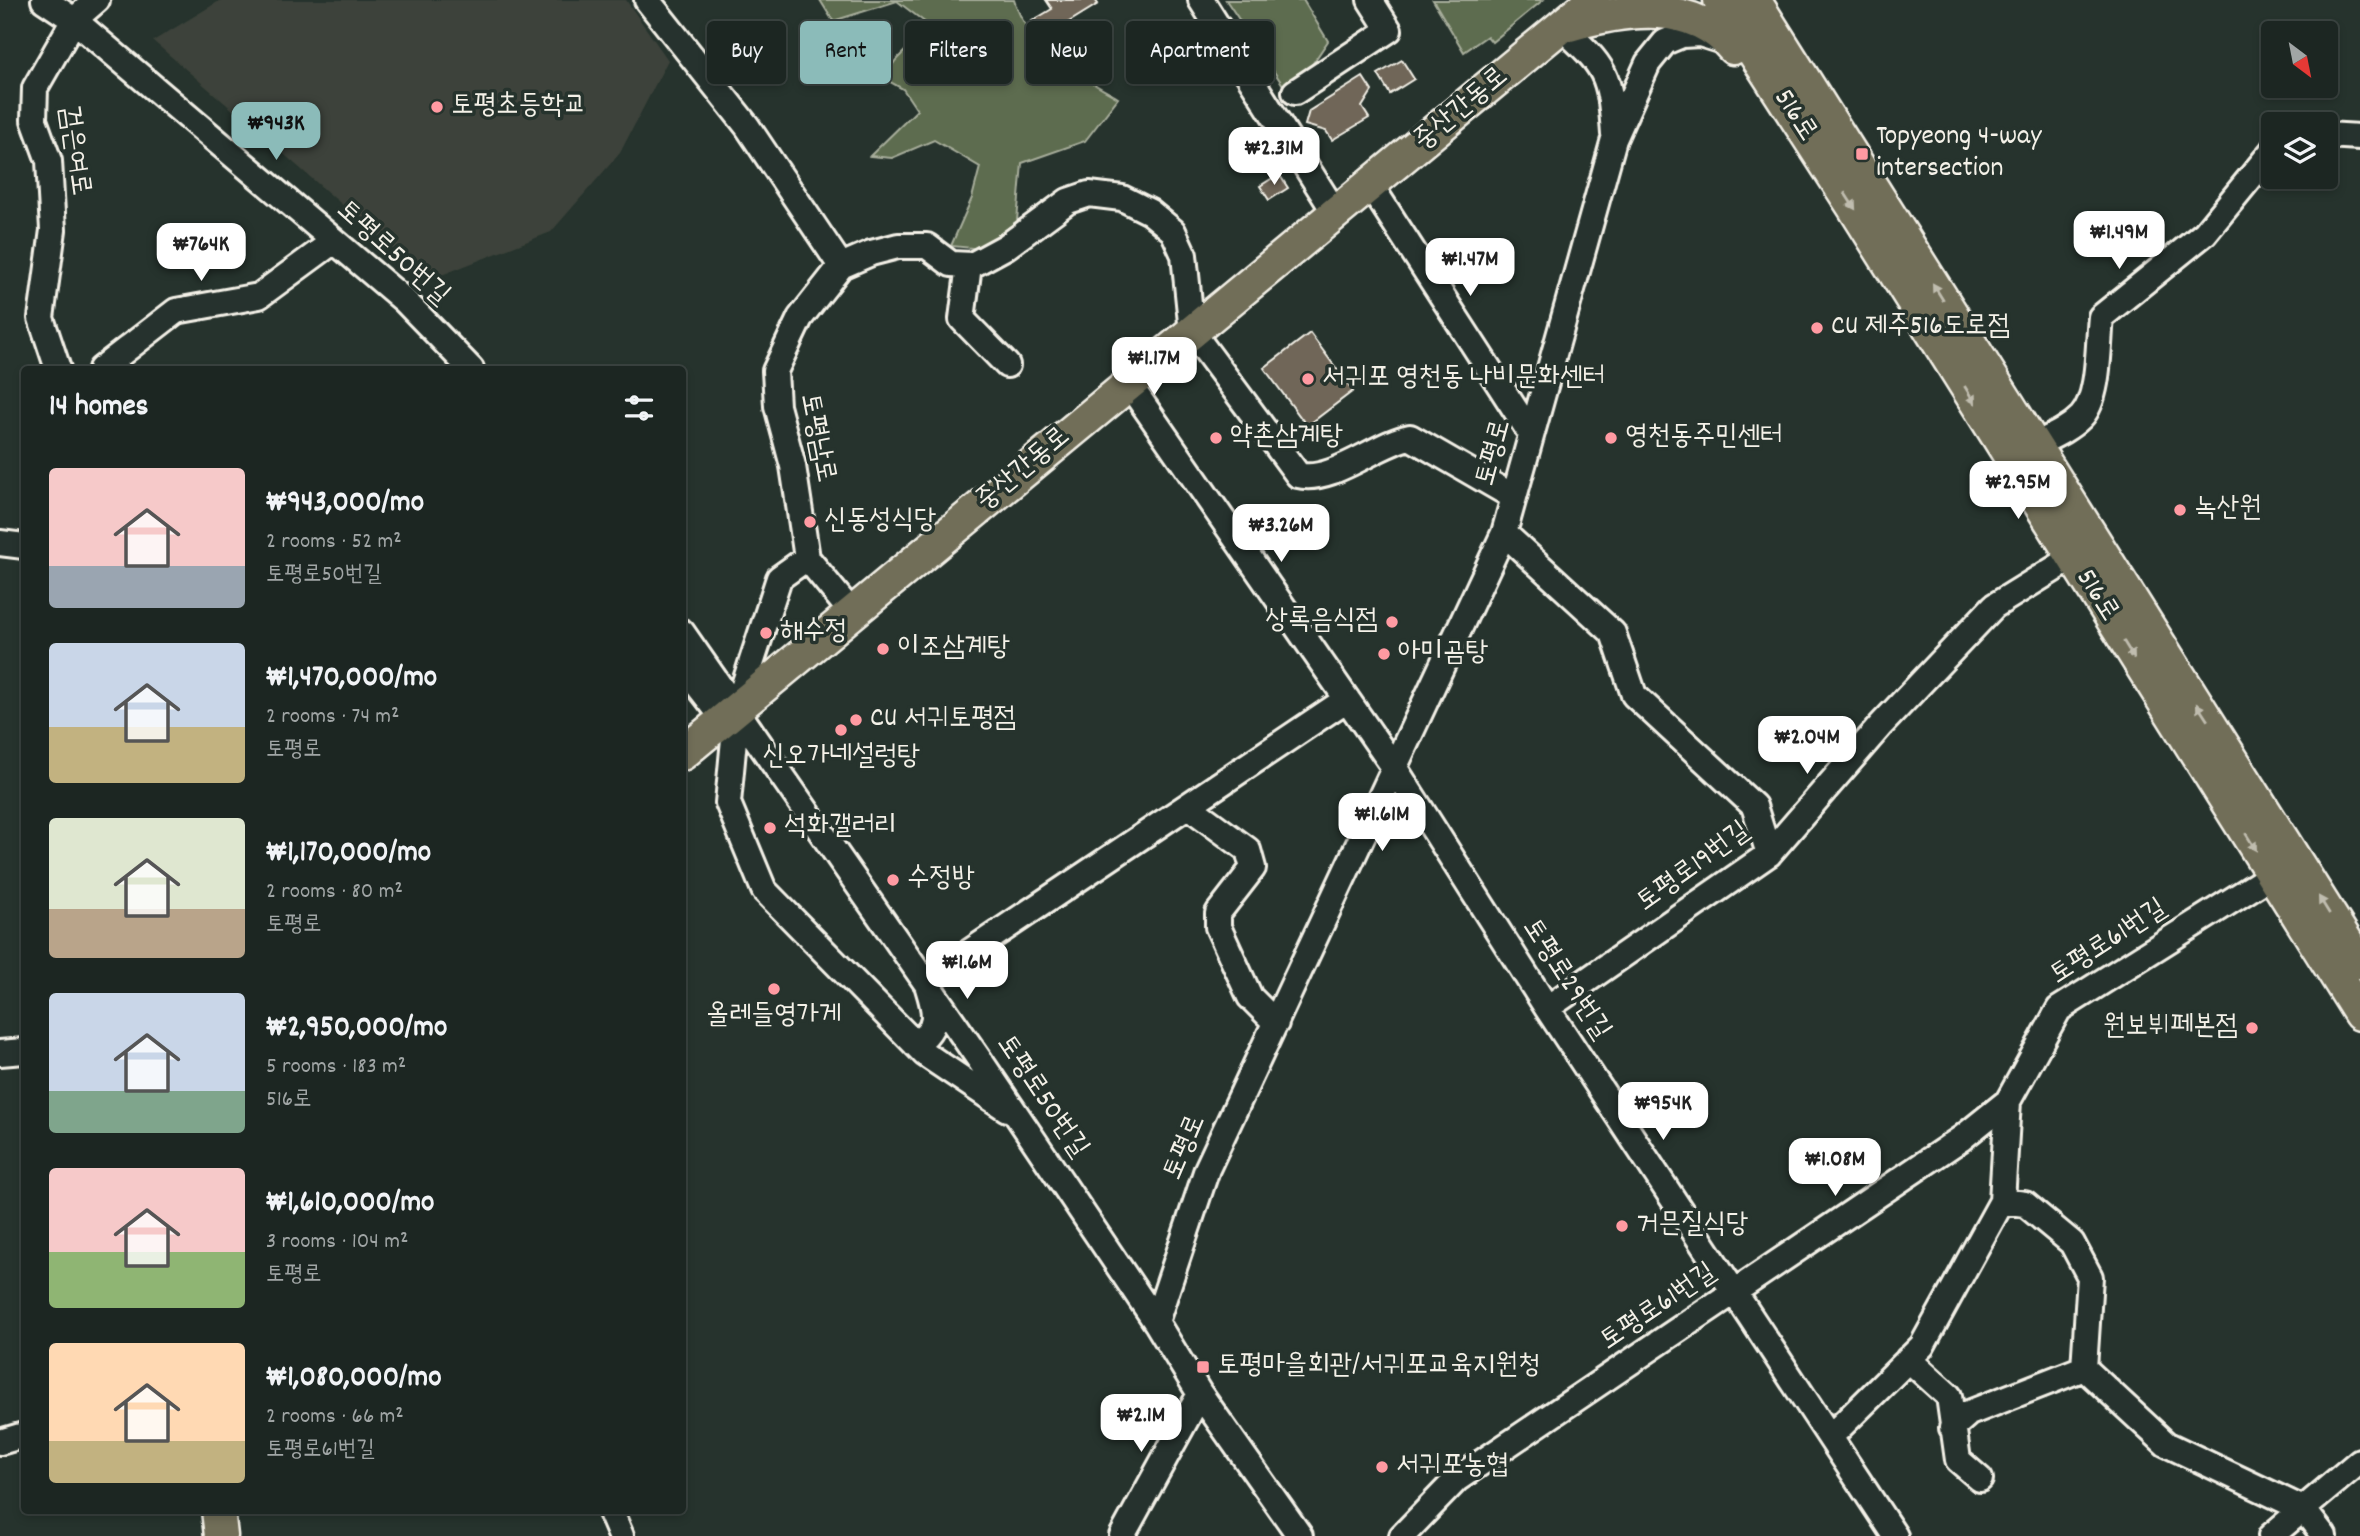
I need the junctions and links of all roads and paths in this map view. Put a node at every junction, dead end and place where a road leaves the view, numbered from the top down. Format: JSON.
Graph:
{"nodes":[{"id":1,"x":44,"y":0,"type":"edge"},
{"id":2,"x":97,"y":0,"type":"edge"},
{"id":3,"x":1201,"y":0,"type":"edge"},
{"id":4,"x":1370,"y":0,"type":"edge"},
{"id":5,"x":1593,"y":0,"type":"edge"},
{"id":6,"x":1720,"y":0,"type":"edge"},
{"id":7,"x":1754,"y":0,"type":"edge"},
{"id":8,"x":1774,"y":0,"type":"edge"},
{"id":9,"x":656,"y":4,"type":"edge"},
{"id":10,"x":1566,"y":13,"type":"edge"},
{"id":11,"x":74,"y":20,"type":"junction"},
{"id":12,"x":1730,"y":43,"type":"junction"},
{"id":13,"x":1294,"y":92,"type":"dead end"},
{"id":14,"x":2338,"y":136,"type":"edge"},
{"id":15,"x":2360,"y":137,"type":"edge"},
{"id":16,"x":1614,"y":139,"type":"junction"},
{"id":17,"x":1825,"y":164,"type":"junction"},
{"id":18,"x":1858,"y":164,"type":"junction"},
{"id":19,"x":2261,"y":165,"type":"edge"},
{"id":20,"x":1371,"y":186,"type":"junction"},
{"id":21,"x":1336,"y":214,"type":"junction"},
{"id":22,"x":334,"y":241,"type":"junction"},
{"id":23,"x":969,"y":265,"type":"junction"},
{"id":24,"x":841,"y":266,"type":"junction"},
{"id":25,"x":1192,"y":332,"type":"junction"},
{"id":26,"x":1007,"y":365,"type":"dead end"},
{"id":27,"x":57,"y":366,"type":"edge"},
{"id":28,"x":105,"y":366,"type":"edge"},
{"id":29,"x":468,"y":366,"type":"edge"},
{"id":30,"x":1129,"y":384,"type":"junction"},
{"id":31,"x":1531,"y":434,"type":"junction"},
{"id":32,"x":2035,"y":445,"type":"junction"},
{"id":33,"x":1514,"y":497,"type":"junction"},
{"id":34,"x":1504,"y":533,"type":"junction"},
{"id":35,"x":0,"y":543,"type":"edge"},
{"id":36,"x":21,"y":546,"type":"edge"},
{"id":37,"x":807,"y":558,"type":"junction"},
{"id":38,"x":2072,"y":558,"type":"junction"},
{"id":39,"x":852,"y":613,"type":"junction"},
{"id":40,"x":686,"y":639,"type":"edge"},
{"id":41,"x":686,"y":669,"type":"edge"},
{"id":42,"x":1347,"y":699,"type":"junction"},
{"id":43,"x":731,"y":713,"type":"junction"},
{"id":44,"x":686,"y":751,"type":"edge"},
{"id":45,"x":1396,"y":770,"type":"junction"},
{"id":46,"x":1188,"y":806,"type":"junction"},
{"id":47,"x":1769,"y":854,"type":"junction"},
{"id":48,"x":2272,"y":875,"type":"junction"},
{"id":49,"x":2360,"y":963,"type":"edge"},
{"id":50,"x":926,"y":981,"type":"junction"},
{"id":51,"x":1547,"y":1008,"type":"junction"},
{"id":52,"x":2360,"y":1014,"type":"edge"},
{"id":53,"x":1276,"y":1023,"type":"junction"},
{"id":54,"x":915,"y":1044,"type":"junction"},
{"id":55,"x":21,"y":1051,"type":"edge"},
{"id":56,"x":0,"y":1053,"type":"edge"},
{"id":57,"x":2008,"y":1101,"type":"junction"},
{"id":58,"x":1017,"y":1115,"type":"junction"},
{"id":59,"x":2002,"y":1201,"type":"junction"},
{"id":60,"x":1735,"y":1293,"type":"junction"},
{"id":61,"x":1156,"y":1322,"type":"junction"},
{"id":62,"x":1909,"y":1359,"type":"junction"},
{"id":63,"x":2084,"y":1368,"type":"junction"},
{"id":64,"x":1200,"y":1394,"type":"junction"},
{"id":65,"x":1952,"y":1428,"type":"junction"},
{"id":66,"x":21,"y":1436,"type":"edge"},
{"id":67,"x":1830,"y":1437,"type":"junction"},
{"id":68,"x":0,"y":1442,"type":"edge"},
{"id":69,"x":2360,"y":1461,"type":"edge"},
{"id":70,"x":1980,"y":1479,"type":"dead end"},
{"id":71,"x":2302,"y":1509,"type":"junction"},
{"id":72,"x":218,"y":1514,"type":"edge"},
{"id":73,"x":612,"y":1514,"type":"edge"},
{"id":74,"x":221,"y":1536,"type":"edge"},
{"id":75,"x":621,"y":1536,"type":"edge"},
{"id":76,"x":1122,"y":1536,"type":"edge"},
{"id":77,"x":1300,"y":1536,"type":"edge"},
{"id":78,"x":1402,"y":1536,"type":"edge"},
{"id":79,"x":1895,"y":1536,"type":"edge"},
{"id":80,"x":2271,"y":1536,"type":"edge"},
{"id":81,"x":2324,"y":1536,"type":"edge"}],
"edges":[{"from":1,"to":11,"type":"street","name":"토평로50번길"},
{"from":2,"to":11,"type":"street","name":"검은여로"},
{"from":3,"to":21,"type":"street"},
{"from":4,"to":13,"type":"street"},
{"from":5,"to":10,"type":"main road","name":"중산간동로"},
{"from":6,"to":17,"type":"main road","name":"516로"},
{"from":7,"to":18,"type":"main road","name":"516로"},
{"from":8,"to":18,"type":"main road"},
{"from":9,"to":24,"type":"street"},
{"from":10,"to":12,"type":"main road"},
{"from":10,"to":16,"type":"street"},
{"from":10,"to":20,"type":"main road","name":"중산간동로"},
{"from":11,"to":22,"type":"street","name":"토평로50번길"},
{"from":11,"to":27,"type":"street","name":"검은여로"},
{"from":12,"to":16,"type":"street"},
{"from":12,"to":17,"type":"main road"},
{"from":14,"to":15,"type":"street"},
{"from":16,"to":31,"type":"street","name":"토평로"},
{"from":17,"to":38,"type":"main road","name":"516로","one_way":true},
{"from":32,"to":18,"type":"main road","name":"516로","one_way":true},
{"from":19,"to":32,"type":"street"},
{"from":20,"to":21,"type":"main road","name":"중산간동로"},
{"from":20,"to":31,"type":"street"},
{"from":21,"to":25,"type":"main road","name":"중산간동로"},
{"from":22,"to":28,"type":"street"},
{"from":22,"to":29,"type":"street","name":"토평로50번길"},
{"from":23,"to":24,"type":"street"},
{"from":23,"to":25,"type":"street"},
{"from":23,"to":26,"type":"street"},
{"from":24,"to":37,"type":"street","name":"토평남로"},
{"from":25,"to":30,"type":"main road","name":"중산간동로"},
{"from":25,"to":33,"type":"street"},
{"from":30,"to":39,"type":"main road","name":"중산간동로"},
{"from":30,"to":42,"type":"street"},
{"from":31,"to":33,"type":"street","name":"토평로"},
{"from":49,"to":32,"type":"main road","name":"516로","one_way":true},
{"from":33,"to":34,"type":"street","name":"토평로"},
{"from":34,"to":45,"type":"street","name":"토평로"},
{"from":34,"to":47,"type":"street"},
{"from":35,"to":36,"type":"street"},
{"from":37,"to":39,"type":"street"},
{"from":37,"to":43,"type":"street"},
{"from":38,"to":47,"type":"street","name":"토평로19번길"},
{"from":38,"to":48,"type":"main road","name":"516로","one_way":true},
{"from":39,"to":43,"type":"main road","name":"중산간동로"},
{"from":40,"to":43,"type":"street","name":"토평로50번길"},
{"from":41,"to":43,"type":"street"},
{"from":42,"to":45,"type":"street"},
{"from":42,"to":46,"type":"street"},
{"from":43,"to":44,"type":"main road","name":"중산간동로"},
{"from":43,"to":50,"type":"street","name":"토평로50번길"},
{"from":43,"to":54,"type":"street"},
{"from":45,"to":51,"type":"street","name":"토평로29번길"},
{"from":45,"to":53,"type":"street","name":"토평로"},
{"from":46,"to":50,"type":"street"},
{"from":46,"to":53,"type":"street"},
{"from":47,"to":51,"type":"street","name":"토평로19번길"},
{"from":48,"to":52,"type":"main road","name":"516로"},
{"from":48,"to":57,"type":"street","name":"토평로61번길"},
{"from":50,"to":54,"type":"street"},
{"from":50,"to":58,"type":"street","name":"토평로50번길"},
{"from":51,"to":60,"type":"street","name":"토평로29번길"},
{"from":53,"to":61,"type":"street","name":"토평로"},
{"from":54,"to":58,"type":"street"},
{"from":55,"to":56,"type":"street"},
{"from":57,"to":59,"type":"street"},
{"from":57,"to":60,"type":"street","name":"토평로61번길"},
{"from":58,"to":61,"type":"street","name":"토평로50번길"},
{"from":59,"to":62,"type":"street"},
{"from":59,"to":63,"type":"street"},
{"from":60,"to":67,"type":"street","name":"토평로29번길"},
{"from":60,"to":78,"type":"street","name":"토평로61번길"},
{"from":61,"to":64,"type":"street"},
{"from":62,"to":65,"type":"street"},
{"from":62,"to":67,"type":"street"},
{"from":63,"to":65,"type":"street"},
{"from":63,"to":71,"type":"street"},
{"from":64,"to":76,"type":"street"},
{"from":64,"to":77,"type":"street"},
{"from":65,"to":70,"type":"street"},
{"from":66,"to":68,"type":"street"},
{"from":67,"to":79,"type":"street","name":"토평로29번길"},
{"from":69,"to":71,"type":"street"},
{"from":71,"to":80,"type":"street"},
{"from":71,"to":81,"type":"street"},
{"from":72,"to":74,"type":"main road"},
{"from":73,"to":75,"type":"street"}]}
